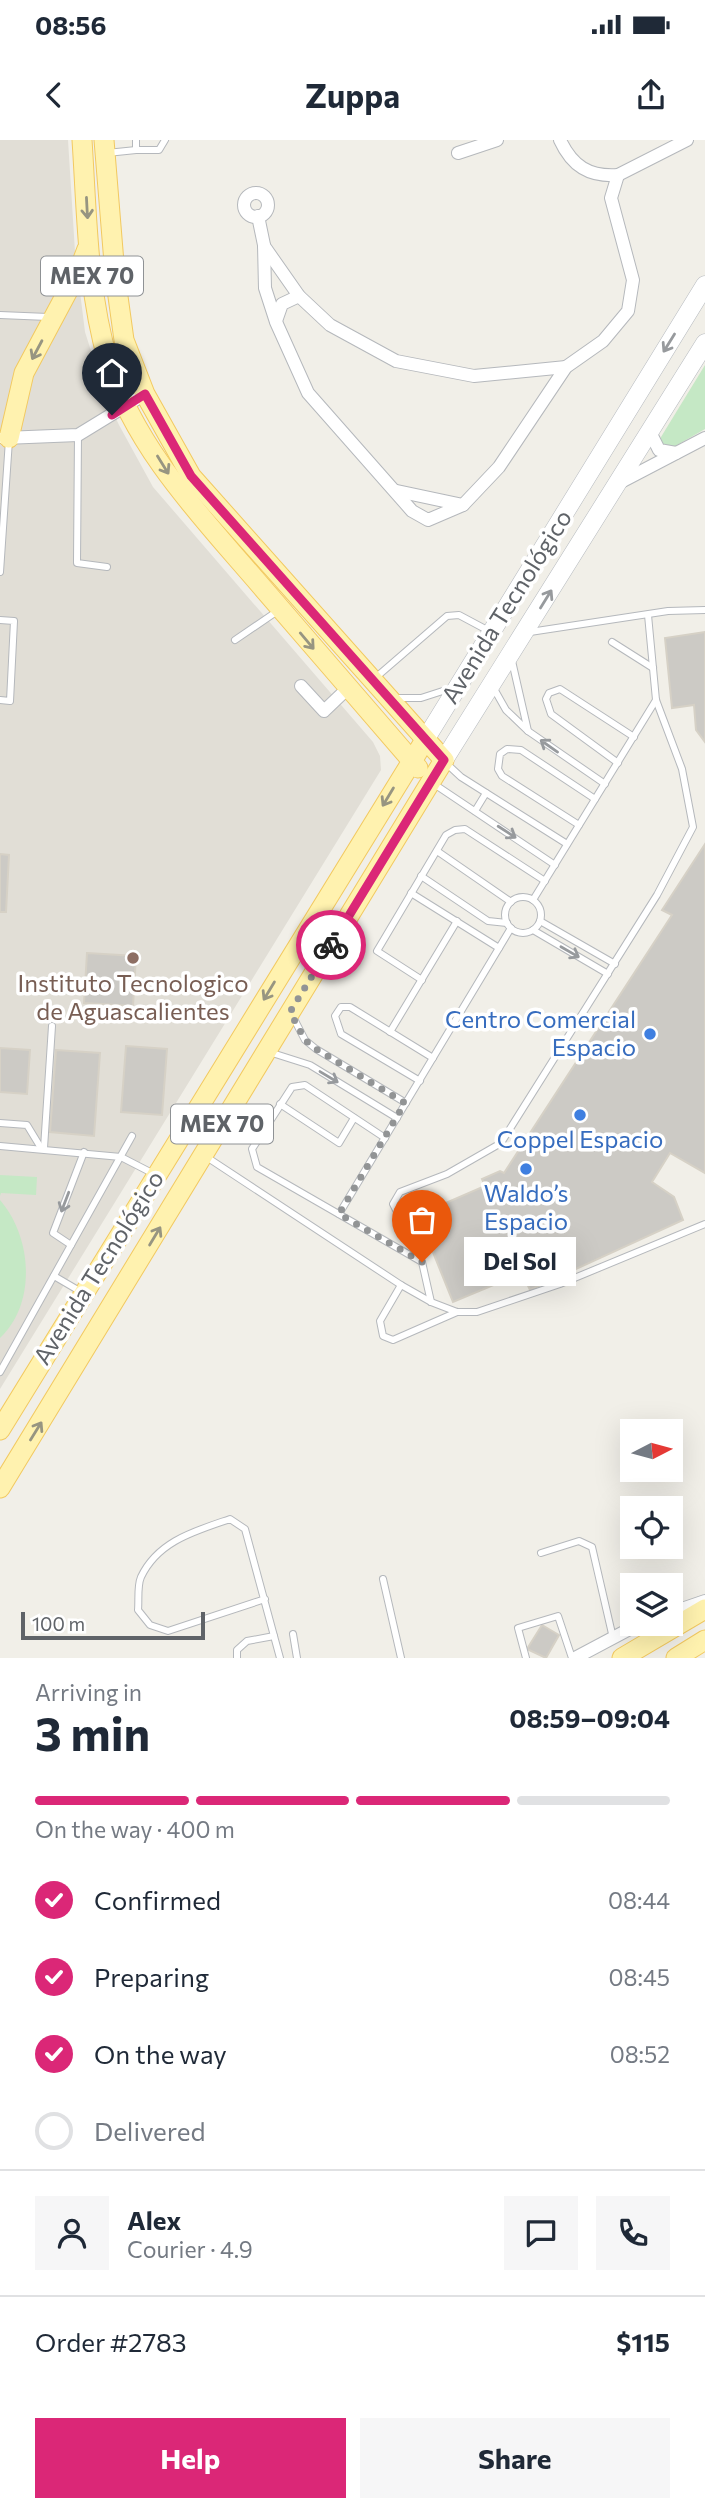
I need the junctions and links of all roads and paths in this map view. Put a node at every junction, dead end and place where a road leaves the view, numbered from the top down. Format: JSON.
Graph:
{"nodes":[{"id":1,"x":82,"y":140,"type":"edge"},
{"id":2,"x":136,"y":140,"type":"edge"},
{"id":3,"x":166,"y":140,"type":"edge"},
{"id":4,"x":497,"y":140,"type":"edge"},
{"id":5,"x":560,"y":140,"type":"edge"},
{"id":6,"x":687,"y":140,"type":"edge"},
{"id":7,"x":105,"y":146,"type":"edge"},
{"id":8,"x":136,"y":150,"type":"junction"},
{"id":9,"x":458,"y":153,"type":"dead end"},
{"id":10,"x":618,"y":175,"type":"junction"},
{"id":11,"x":258,"y":216,"type":"dead end"},
{"id":12,"x":88,"y":245,"type":"junction"},
{"id":13,"x":264,"y":245,"type":"junction"},
{"id":14,"x":705,"y":285,"type":"edge"},
{"id":15,"x":299,"y":296,"type":"junction"},
{"id":16,"x":0,"y":315,"type":"edge"},
{"id":17,"x":54,"y":317,"type":"junction"},
{"id":18,"x":276,"y":322,"type":"junction"},
{"id":19,"x":705,"y":343,"type":"edge"},
{"id":20,"x":566,"y":367,"type":"junction"},
{"id":21,"x":145,"y":394,"type":"junction"},
{"id":22,"x":127,"y":407,"type":"junction"},
{"id":23,"x":650,"y":432,"type":"junction"},
{"id":24,"x":78,"y":435,"type":"junction"},
{"id":25,"x":5,"y":438,"type":"edge"},
{"id":26,"x":705,"y":438,"type":"edge"},
{"id":27,"x":676,"y":453,"type":"junction"},
{"id":28,"x":620,"y":483,"type":"junction"},
{"id":29,"x":397,"y":491,"type":"junction"},
{"id":30,"x":463,"y":505,"type":"junction"},
{"id":31,"x":107,"y":567,"type":"dead end"},
{"id":32,"x":0,"y":572,"type":"edge"},
{"id":33,"x":281,"y":609,"type":"junction"},
{"id":34,"x":705,"y":610,"type":"edge"},
{"id":35,"x":648,"y":615,"type":"junction"},
{"id":36,"x":0,"y":620,"type":"edge"},
{"id":37,"x":492,"y":632,"type":"junction"},
{"id":38,"x":525,"y":632,"type":"junction"},
{"id":39,"x":235,"y":640,"type":"dead end"},
{"id":40,"x":612,"y":642,"type":"dead end"},
{"id":41,"x":511,"y":656,"type":"junction"},
{"id":42,"x":653,"y":668,"type":"junction"},
{"id":43,"x":372,"y":680,"type":"junction"},
{"id":44,"x":460,"y":684,"type":"junction"},
{"id":45,"x":492,"y":685,"type":"junction"},
{"id":46,"x":302,"y":686,"type":"dead end"},
{"id":47,"x":347,"y":689,"type":"junction"},
{"id":48,"x":388,"y":698,"type":"junction"},
{"id":49,"x":0,"y":700,"type":"edge"},
{"id":50,"x":656,"y":700,"type":"junction"},
{"id":51,"x":528,"y":731,"type":"junction"},
{"id":52,"x":634,"y":737,"type":"junction"},
{"id":53,"x":425,"y":740,"type":"junction"},
{"id":54,"x":411,"y":760,"type":"junction"},
{"id":55,"x":444,"y":760,"type":"junction"},
{"id":56,"x":618,"y":763,"type":"junction"},
{"id":57,"x":429,"y":782,"type":"junction"},
{"id":58,"x":605,"y":785,"type":"junction"},
{"id":59,"x":486,"y":793,"type":"junction"},
{"id":60,"x":595,"y":800,"type":"junction"},
{"id":61,"x":474,"y":811,"type":"junction"},
{"id":62,"x":579,"y":825,"type":"junction"},
{"id":63,"x":567,"y":844,"type":"junction"},
{"id":64,"x":437,"y":851,"type":"junction"},
{"id":65,"x":555,"y":864,"type":"junction"},
{"id":66,"x":421,"y":876,"type":"junction"},
{"id":67,"x":545,"y":881,"type":"junction"},
{"id":68,"x":411,"y":893,"type":"junction"},
{"id":69,"x":533,"y":900,"type":"junction"},
{"id":70,"x":511,"y":902,"type":"junction"},
{"id":71,"x":457,"y":921,"type":"junction"},
{"id":72,"x":540,"y":921,"type":"junction"},
{"id":73,"x":509,"y":925,"type":"junction"},
{"id":74,"x":533,"y":930,"type":"junction"},
{"id":75,"x":499,"y":948,"type":"junction"},
{"id":76,"x":615,"y":964,"type":"junction"},
{"id":77,"x":608,"y":974,"type":"junction"},
{"id":78,"x":422,"y":980,"type":"junction"},
{"id":79,"x":290,"y":1012,"type":"junction"},
{"id":80,"x":52,"y":1026,"type":"dead end"},
{"id":81,"x":390,"y":1032,"type":"junction"},
{"id":82,"x":267,"y":1051,"type":"junction"},
{"id":83,"x":433,"y":1058,"type":"junction"},
{"id":84,"x":420,"y":1081,"type":"junction"},
{"id":85,"x":405,"y":1103,"type":"junction"},
{"id":86,"x":280,"y":1104,"type":"junction"},
{"id":87,"x":354,"y":1118,"type":"junction"},
{"id":88,"x":397,"y":1118,"type":"junction"},
{"id":89,"x":0,"y":1123,"type":"edge"},
{"id":90,"x":132,"y":1136,"type":"dead end"},
{"id":91,"x":385,"y":1138,"type":"junction"},
{"id":92,"x":0,"y":1146,"type":"edge"},
{"id":93,"x":43,"y":1148,"type":"junction"},
{"id":94,"x":85,"y":1152,"type":"junction"},
{"id":95,"x":204,"y":1155,"type":"junction"},
{"id":96,"x":121,"y":1157,"type":"junction"},
{"id":97,"x":156,"y":1175,"type":"junction"},
{"id":98,"x":339,"y":1214,"type":"junction"},
{"id":99,"x":705,"y":1224,"type":"edge"},
{"id":100,"x":71,"y":1245,"type":"junction"},
{"id":101,"x":422,"y":1262,"type":"junction"},
{"id":102,"x":54,"y":1276,"type":"junction"},
{"id":103,"x":401,"y":1285,"type":"junction"},
{"id":104,"x":83,"y":1293,"type":"junction"},
{"id":105,"x":431,"y":1302,"type":"junction"},
{"id":106,"x":457,"y":1312,"type":"junction"},
{"id":107,"x":0,"y":1372,"type":"edge"},
{"id":108,"x":0,"y":1430,"type":"edge"},
{"id":109,"x":0,"y":1488,"type":"edge"},
{"id":110,"x":541,"y":1553,"type":"dead end"},
{"id":111,"x":383,"y":1579,"type":"dead end"},
{"id":112,"x":265,"y":1599,"type":"junction"},
{"id":113,"x":705,"y":1601,"type":"edge"},
{"id":114,"x":683,"y":1609,"type":"edge"},
{"id":115,"x":705,"y":1609,"type":"edge"},
{"id":116,"x":293,"y":1634,"type":"dead end"},
{"id":117,"x":620,"y":1634,"type":"edge"},
{"id":118,"x":274,"y":1636,"type":"junction"},
{"id":119,"x":613,"y":1638,"type":"junction"},
{"id":120,"x":705,"y":1640,"type":"edge"},
{"id":121,"x":237,"y":1658,"type":"edge"},
{"id":122,"x":280,"y":1658,"type":"edge"},
{"id":123,"x":297,"y":1658,"type":"edge"},
{"id":124,"x":401,"y":1658,"type":"edge"},
{"id":125,"x":526,"y":1658,"type":"edge"},
{"id":126,"x":574,"y":1658,"type":"edge"},
{"id":127,"x":622,"y":1658,"type":"edge"},
{"id":128,"x":676,"y":1658,"type":"edge"}],
"edges":[{"from":1,"to":12,"type":"main road","number":"MEX 70","one_way":true},
{"from":2,"to":8,"type":"lane"},
{"from":3,"to":8,"type":"lane"},
{"from":4,"to":9,"type":"street"},
{"from":5,"to":10,"type":"street"},
{"from":6,"to":10,"type":"street"},
{"from":7,"to":8,"type":"lane"},
{"from":7,"to":21,"type":"main road","number":"MEX 70"},
{"from":10,"to":20,"type":"street"},
{"from":11,"to":13,"type":"street"},
{"from":12,"to":17,"type":"main road"},
{"from":12,"to":22,"type":"main road","number":"MEX 70"},
{"from":13,"to":15,"type":"street"},
{"from":13,"to":18,"type":"street"},
{"from":14,"to":37,"type":"main road","name":"Avenida Tecnológico","number":"MEX 70","one_way":true},
{"from":15,"to":18,"type":"street"},
{"from":15,"to":20,"type":"street"},
{"from":16,"to":17,"type":"lane"},
{"from":17,"to":25,"type":"main road","one_way":true},
{"from":18,"to":29,"type":"street"},
{"from":19,"to":23,"type":"main road","name":"Avenida Tecnológico","number":"MEX 70"},
{"from":20,"to":30,"type":"street"},
{"from":21,"to":22,"type":"street"},
{"from":21,"to":43,"type":"main road","number":"MEX 70"},
{"from":22,"to":24,"type":"street"},
{"from":22,"to":33,"type":"main road","number":"MEX 70","one_way":true},
{"from":23,"to":27,"type":"street"},
{"from":23,"to":28,"type":"main road","name":"Avenida Tecnológico","number":"MEX 70"},
{"from":24,"to":25,"type":"street"},
{"from":24,"to":31,"type":"lane"},
{"from":25,"to":32,"type":"lane"},
{"from":26,"to":27,"type":"street","name":"Avenida Tecnológico"},
{"from":27,"to":28,"type":"street","name":"Avenida Tecnológico"},
{"from":38,"to":28,"type":"main road","name":"Avenida Tecnológico","number":"MEX 70","one_way":true},
{"from":29,"to":30,"type":"street"},
{"from":29,"to":30,"type":"street"},
{"from":33,"to":39,"type":"lane"},
{"from":33,"to":47,"type":"main road","number":"MEX 70","one_way":true},
{"from":34,"to":35,"type":"lane"},
{"from":35,"to":38,"type":"lane"},
{"from":35,"to":42,"type":"lane"},
{"from":36,"to":49,"type":"lane"},
{"from":37,"to":43,"type":"lane"},
{"from":37,"to":44,"type":"main road","name":"Avenida Tecnológico","number":"MEX 70"},
{"from":38,"to":41,"type":"main road","name":"Avenida Tecnológico","number":"MEX 70"},
{"from":40,"to":42,"type":"lane"},
{"from":41,"to":45,"type":"main road","name":"Avenida Tecnológico","number":"MEX 70"},
{"from":41,"to":51,"type":"lane"},
{"from":42,"to":50,"type":"lane"},
{"from":43,"to":48,"type":"main road","number":"MEX 70"},
{"from":44,"to":48,"type":"lane"},
{"from":44,"to":53,"type":"main road","name":"Avenida Tecnológico","number":"MEX 70"},
{"from":45,"to":51,"type":"lane"},
{"from":45,"to":55,"type":"main road","name":"Avenida Tecnológico","number":"MEX 70"},
{"from":46,"to":47,"type":"street"},
{"from":47,"to":54,"type":"main road","number":"MEX 70"},
{"from":48,"to":53,"type":"main road","number":"MEX 70"},
{"from":50,"to":52,"type":"lane"},
{"from":50,"to":76,"type":"lane"},
{"from":58,"to":51,"type":"lane","one_way":true},
{"from":52,"to":56,"type":"lane"},
{"from":52,"to":56,"type":"lane"},
{"from":53,"to":54,"type":"main road","name":"Avenida Tecnológico","number":"MEX 70"},
{"from":53,"to":55,"type":"main road","number":"MEX 70"},
{"from":54,"to":57,"type":"main road","number":"MEX 70"},
{"from":54,"to":97,"type":"main road","name":"Avenida Tecnológico","number":"MEX 70","one_way":true},
{"from":55,"to":57,"type":"main road","name":"Avenida Tecnológico","number":"MEX 70"},
{"from":55,"to":59,"type":"lane"},
{"from":56,"to":58,"type":"lane"},
{"from":57,"to":61,"type":"lane"},
{"from":57,"to":79,"type":"main road","name":"Avenida Tecnológico","number":"MEX 70"},
{"from":58,"to":60,"type":"lane"},
{"from":59,"to":61,"type":"lane"},
{"from":59,"to":63,"type":"lane"},
{"from":60,"to":62,"type":"lane"},
{"from":60,"to":62,"type":"lane"},
{"from":61,"to":65,"type":"lane","one_way":true},
{"from":62,"to":63,"type":"lane"},
{"from":63,"to":65,"type":"lane"},
{"from":64,"to":66,"type":"lane"},
{"from":64,"to":67,"type":"lane"},
{"from":64,"to":70,"type":"lane"},
{"from":65,"to":67,"type":"lane"},
{"from":66,"to":68,"type":"lane"},
{"from":66,"to":73,"type":"lane"},
{"from":67,"to":69,"type":"lane"},
{"from":68,"to":71,"type":"lane"},
{"from":68,"to":78,"type":"lane"},
{"from":69,"to":70,"type":"lane"},
{"from":69,"to":72,"type":"lane"},
{"from":70,"to":73,"type":"lane"},
{"from":71,"to":75,"type":"lane"},
{"from":71,"to":78,"type":"lane"},
{"from":72,"to":74,"type":"lane"},
{"from":72,"to":76,"type":"lane"},
{"from":73,"to":74,"type":"lane"},
{"from":73,"to":75,"type":"lane"},
{"from":74,"to":77,"type":"lane","one_way":true},
{"from":75,"to":83,"type":"lane"},
{"from":76,"to":77,"type":"lane"},
{"from":77,"to":101,"type":"lane"},
{"from":78,"to":81,"type":"lane"},
{"from":79,"to":82,"type":"main road","name":"Avenida Tecnológico","number":"MEX 70"},
{"from":79,"to":85,"type":"lane"},
{"from":80,"to":93,"type":"lane"},
{"from":81,"to":83,"type":"lane"},
{"from":81,"to":84,"type":"lane"},
{"from":82,"to":88,"type":"lane","one_way":true},
{"from":82,"to":95,"type":"main road","name":"Avenida Tecnológico","number":"MEX 70"},
{"from":83,"to":84,"type":"lane"},
{"from":84,"to":85,"type":"lane"},
{"from":85,"to":88,"type":"lane"},
{"from":86,"to":87,"type":"lane"},
{"from":86,"to":87,"type":"lane"},
{"from":86,"to":98,"type":"lane"},
{"from":87,"to":91,"type":"lane"},
{"from":88,"to":91,"type":"lane"},
{"from":89,"to":93,"type":"lane"},
{"from":90,"to":96,"type":"lane"},
{"from":91,"to":98,"type":"lane"},
{"from":92,"to":93,"type":"lane"},
{"from":93,"to":94,"type":"lane"},
{"from":94,"to":96,"type":"lane"},
{"from":94,"to":100,"type":"lane","one_way":true},
{"from":95,"to":103,"type":"lane"},
{"from":109,"to":95,"type":"main road","name":"Avenida Tecnológico","number":"MEX 70","one_way":true},
{"from":96,"to":97,"type":"lane"},
{"from":96,"to":100,"type":"lane"},
{"from":97,"to":104,"type":"main road","name":"Avenida Tecnológico","number":"MEX 70"},
{"from":98,"to":101,"type":"lane"},
{"from":99,"to":106,"type":"lane"},
{"from":100,"to":102,"type":"lane"},
{"from":101,"to":105,"type":"lane"},
{"from":102,"to":104,"type":"lane"},
{"from":102,"to":107,"type":"lane"},
{"from":103,"to":105,"type":"lane"},
{"from":103,"to":106,"type":"lane"},
{"from":104,"to":108,"type":"main road","name":"Avenida Tecnológico","number":"MEX 70"},
{"from":105,"to":106,"type":"lane"},
{"from":110,"to":119,"type":"lane"},
{"from":111,"to":124,"type":"lane"},
{"from":112,"to":112,"type":"lane"},
{"from":112,"to":118,"type":"lane"},
{"from":113,"to":114,"type":"street"},
{"from":115,"to":127,"type":"main road"},
{"from":116,"to":123,"type":"lane"},
{"from":117,"to":119,"type":"street"},
{"from":118,"to":121,"type":"lane"},
{"from":118,"to":122,"type":"lane"},
{"from":119,"to":126,"type":"street"},
{"from":120,"to":128,"type":"main road"},
{"from":125,"to":126,"type":"lane"}]}
